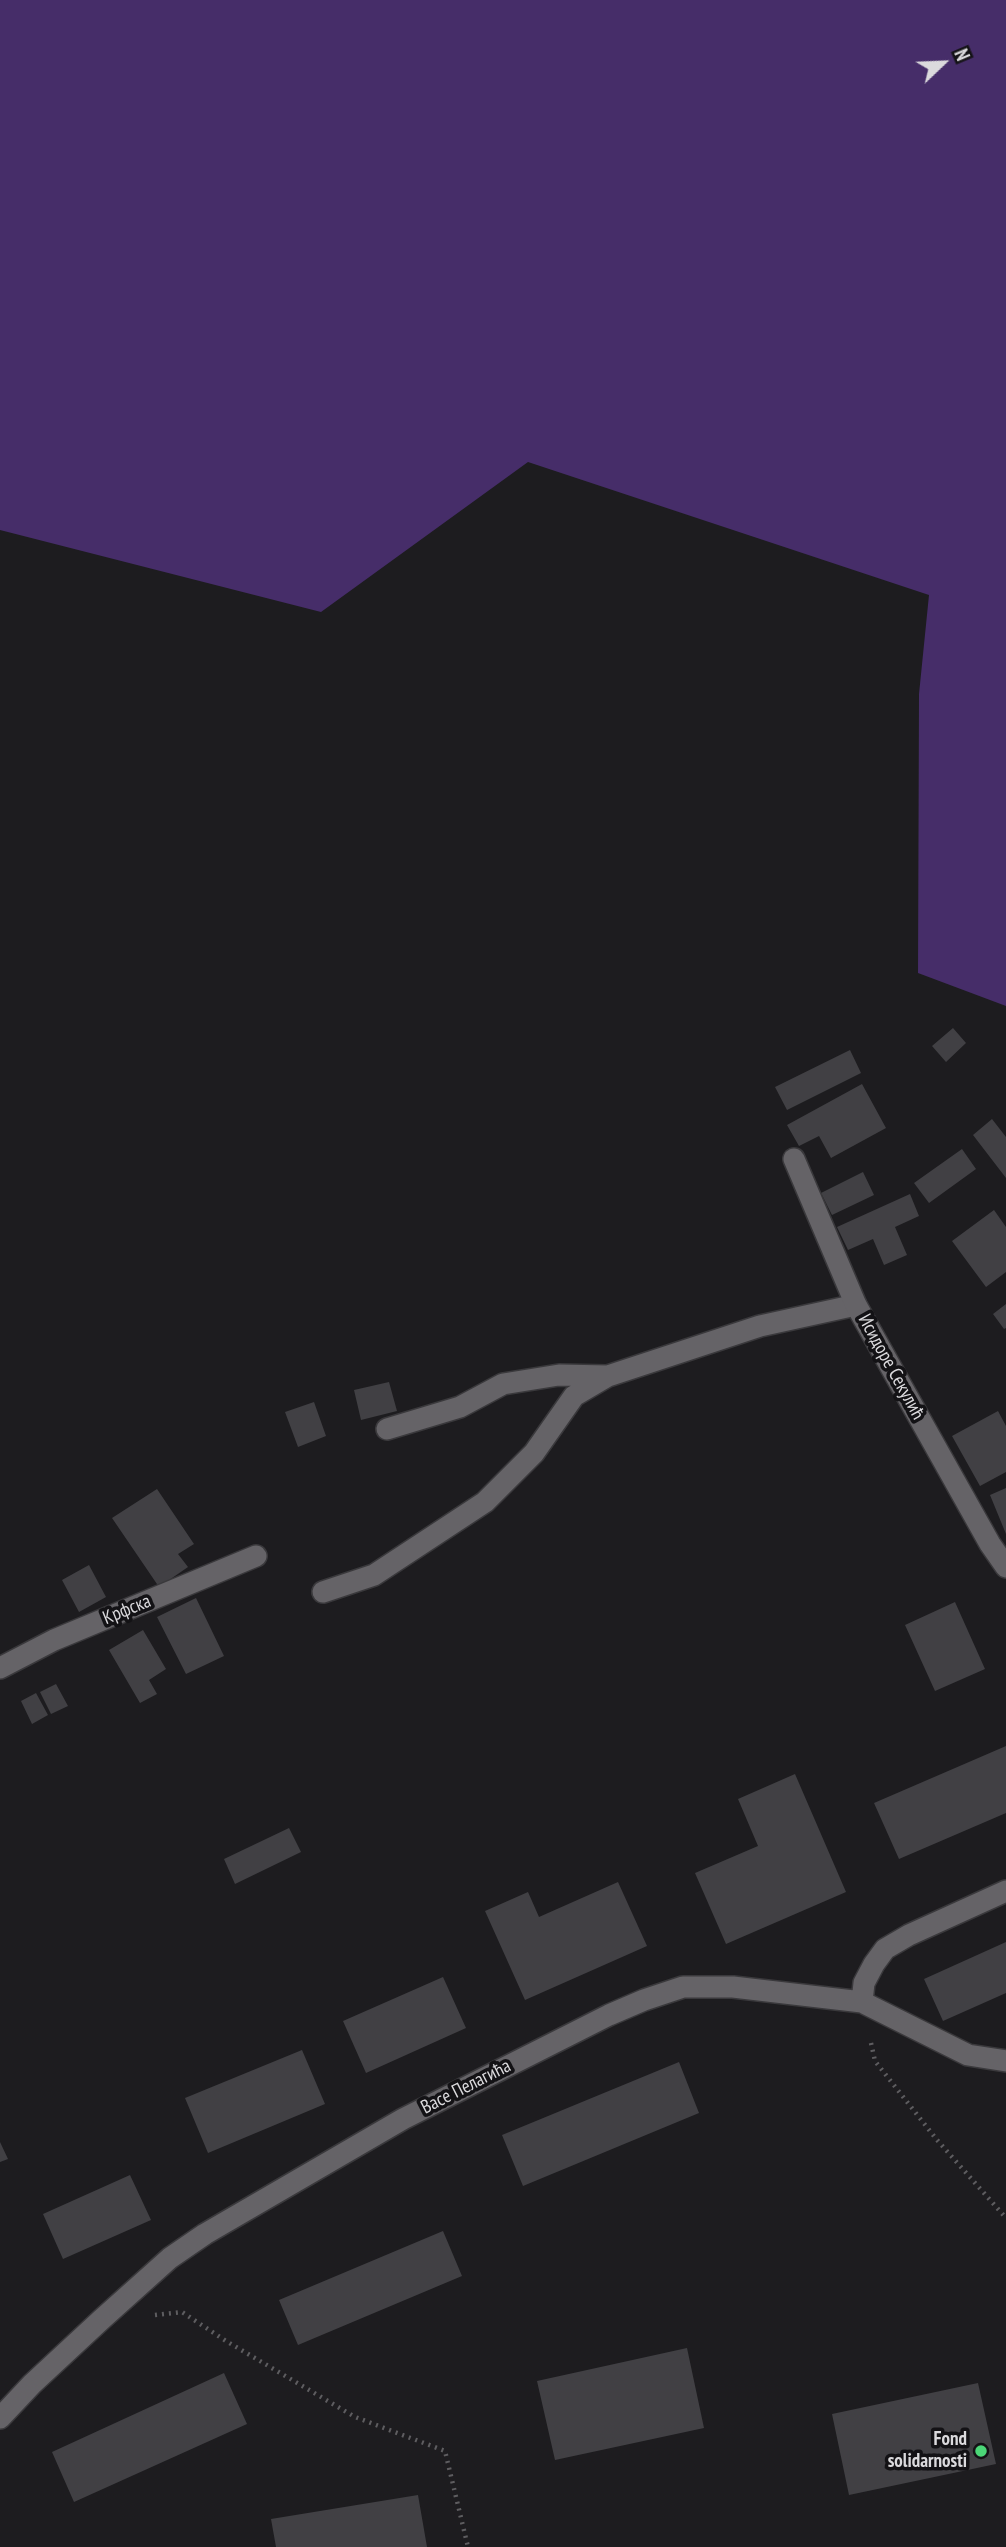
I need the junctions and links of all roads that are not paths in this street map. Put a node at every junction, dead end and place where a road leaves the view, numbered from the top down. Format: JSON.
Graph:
{"nodes":[{"id":1,"x":794,"y":1159,"type":"dead end"},
{"id":2,"x":856,"y":1305,"type":"junction"},
{"id":3,"x":608,"y":1376,"type":"junction"},
{"id":4,"x":387,"y":1429,"type":"dead end"},
{"id":5,"x":256,"y":1556,"type":"dead end"},
{"id":6,"x":1006,"y":1567,"type":"edge"},
{"id":7,"x":323,"y":1592,"type":"dead end"},
{"id":8,"x":0,"y":1668,"type":"edge"},
{"id":9,"x":1006,"y":1891,"type":"edge"},
{"id":10,"x":862,"y":2002,"type":"junction"},
{"id":11,"x":1006,"y":2061,"type":"edge"},
{"id":12,"x":0,"y":2418,"type":"edge"}],
"edges":[{"from":1,"to":2,"type":"street","name":"Исидоре Секулић"},
{"from":2,"to":3,"type":"street"},
{"from":2,"to":6,"type":"street","name":"Исидоре Секулић"},
{"from":3,"to":4,"type":"street"},
{"from":3,"to":7,"type":"street"},
{"from":5,"to":8,"type":"street","name":"Крфска"},
{"from":9,"to":10,"type":"street"},
{"from":10,"to":11,"type":"street","name":"Васе Пелагића"},
{"from":10,"to":12,"type":"street","name":"Васе Пелагића"}]}
